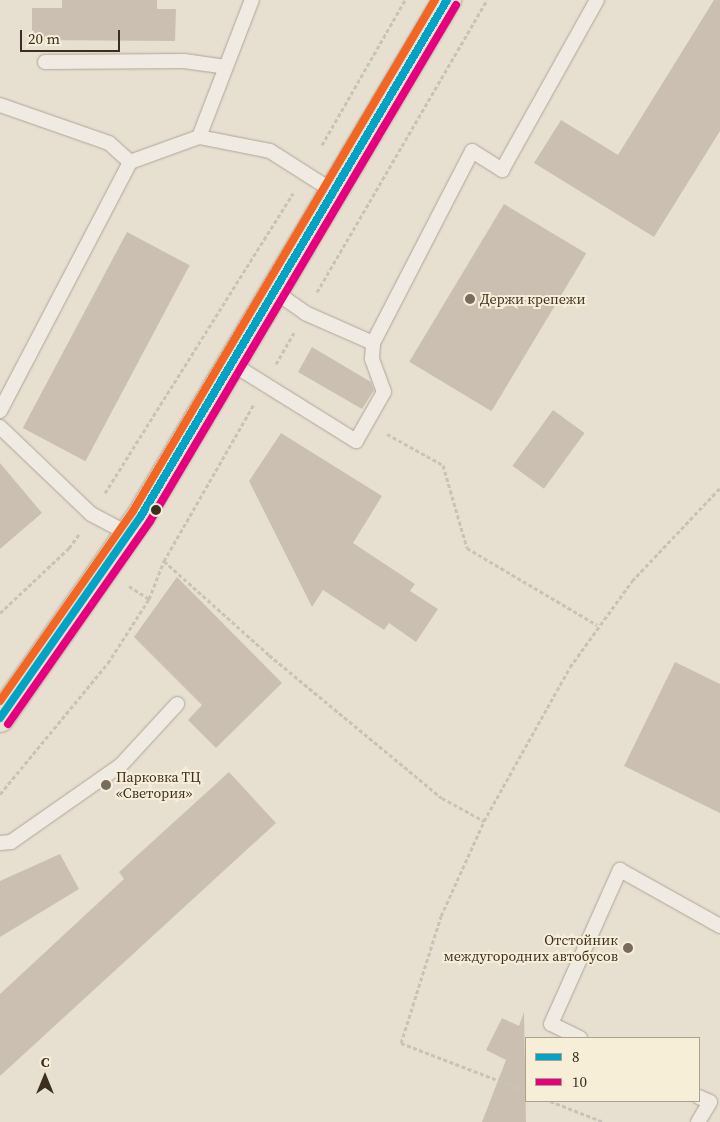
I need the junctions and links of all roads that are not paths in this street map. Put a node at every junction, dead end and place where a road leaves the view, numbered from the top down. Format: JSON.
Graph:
{"nodes":[{"id":1,"x":252,"y":0,"type":"edge"},
{"id":2,"x":447,"y":0,"type":"edge"},
{"id":3,"x":597,"y":0,"type":"edge"},
{"id":4,"x":45,"y":62,"type":"dead end"},
{"id":5,"x":226,"y":68,"type":"junction"},
{"id":6,"x":0,"y":105,"type":"edge"},
{"id":7,"x":199,"y":137,"type":"junction"},
{"id":8,"x":130,"y":162,"type":"junction"},
{"id":9,"x":336,"y":193,"type":"junction"},
{"id":10,"x":274,"y":292,"type":"junction"},
{"id":11,"x":373,"y":343,"type":"junction"},
{"id":12,"x":234,"y":364,"type":"junction"},
{"id":13,"x":0,"y":411,"type":"edge"},
{"id":14,"x":0,"y":427,"type":"edge"},
{"id":15,"x":129,"y":534,"type":"junction"},
{"id":16,"x":177,"y":704,"type":"dead end"},
{"id":17,"x":0,"y":718,"type":"edge"},
{"id":18,"x":0,"y":843,"type":"edge"},
{"id":19,"x":720,"y":926,"type":"edge"},
{"id":20,"x":578,"y":1037,"type":"edge"},
{"id":21,"x":700,"y":1097,"type":"edge"},
{"id":22,"x":698,"y":1122,"type":"edge"}],
"edges":[{"from":1,"to":5,"type":"lane"},
{"from":2,"to":9,"type":"main road"},
{"from":3,"to":11,"type":"lane"},
{"from":4,"to":5,"type":"lane"},
{"from":5,"to":7,"type":"lane"},
{"from":6,"to":8,"type":"lane"},
{"from":7,"to":8,"type":"lane"},
{"from":7,"to":9,"type":"lane"},
{"from":8,"to":13,"type":"lane"},
{"from":9,"to":10,"type":"main road"},
{"from":10,"to":11,"type":"lane"},
{"from":10,"to":12,"type":"main road"},
{"from":11,"to":12,"type":"lane"},
{"from":12,"to":15,"type":"main road"},
{"from":14,"to":15,"type":"lane"},
{"from":15,"to":17,"type":"main road"},
{"from":16,"to":18,"type":"lane"},
{"from":19,"to":20,"type":"lane"},
{"from":21,"to":22,"type":"lane"}]}
